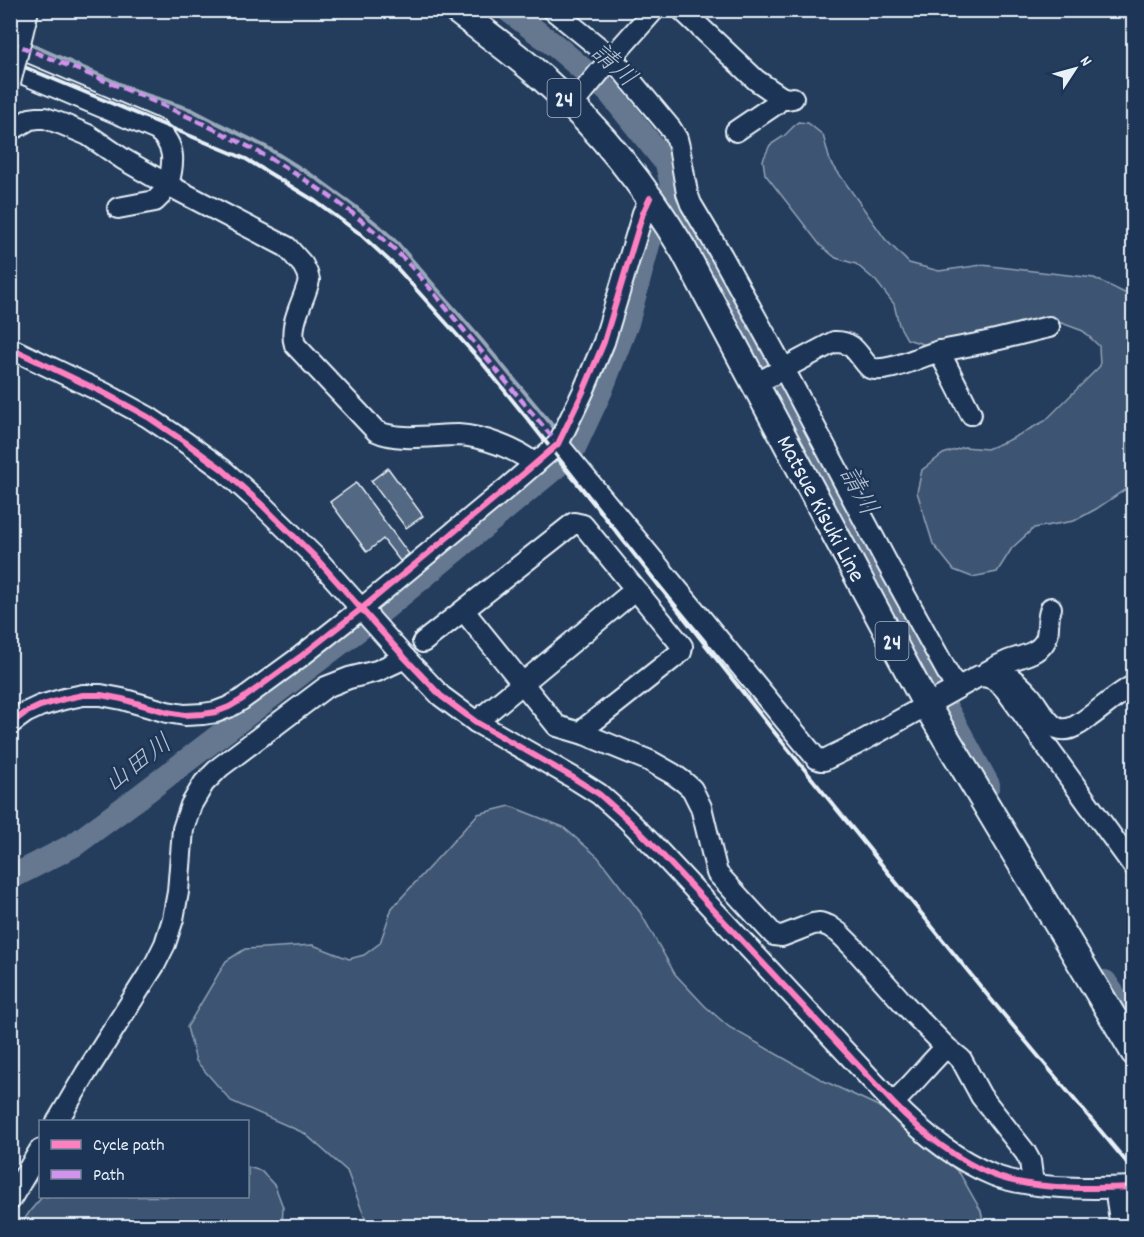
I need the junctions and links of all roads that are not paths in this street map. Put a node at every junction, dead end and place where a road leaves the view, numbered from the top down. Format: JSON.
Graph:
{"nodes":[{"id":1,"x":28,"y":10,"type":"edge"},
{"id":2,"x":456,"y":10,"type":"edge"},
{"id":3,"x":553,"y":10,"type":"edge"},
{"id":4,"x":682,"y":10,"type":"edge"},
{"id":5,"x":651,"y":12,"type":"edge"},
{"id":6,"x":609,"y":60,"type":"junction"},
{"id":7,"x":10,"y":68,"type":"edge"},
{"id":8,"x":10,"y":83,"type":"edge"},
{"id":9,"x":579,"y":96,"type":"junction"},
{"id":10,"x":10,"y":131,"type":"edge"},
{"id":11,"x":736,"y":131,"type":"dead end"},
{"id":12,"x":168,"y":185,"type":"junction"},
{"id":13,"x":118,"y":208,"type":"dead end"},
{"id":14,"x":657,"y":208,"type":"junction"},
{"id":15,"x":1049,"y":327,"type":"dead end"},
{"id":16,"x":10,"y":348,"type":"edge"},
{"id":17,"x":939,"y":351,"type":"junction"},
{"id":18,"x":783,"y":370,"type":"junction"},
{"id":19,"x":759,"y":382,"type":"junction"},
{"id":20,"x":971,"y":414,"type":"dead end"},
{"id":21,"x":564,"y":452,"type":"junction"},
{"id":22,"x":535,"y":464,"type":"junction"},
{"id":23,"x":635,"y":590,"type":"junction"},
{"id":24,"x":1051,"y":608,"type":"dead end"},
{"id":25,"x":464,"y":610,"type":"junction"},
{"id":26,"x":368,"y":616,"type":"junction"},
{"id":27,"x":423,"y":642,"type":"dead end"},
{"id":28,"x":405,"y":658,"type":"junction"},
{"id":29,"x":987,"y":672,"type":"junction"},
{"id":30,"x":522,"y":683,"type":"junction"},
{"id":31,"x":1134,"y":685,"type":"edge"},
{"id":32,"x":956,"y":688,"type":"junction"},
{"id":33,"x":927,"y":706,"type":"junction"},
{"id":34,"x":15,"y":714,"type":"edge"},
{"id":35,"x":476,"y":722,"type":"junction"},
{"id":36,"x":584,"y":734,"type":"junction"},
{"id":37,"x":1127,"y":842,"type":"edge"},
{"id":38,"x":1134,"y":867,"type":"edge"},
{"id":39,"x":946,"y":1047,"type":"junction"},
{"id":40,"x":1134,"y":1052,"type":"edge"},
{"id":41,"x":893,"y":1103,"type":"junction"},
{"id":42,"x":58,"y":1120,"type":"edge"},
{"id":43,"x":39,"y":1152,"type":"edge"},
{"id":44,"x":1033,"y":1184,"type":"junction"},
{"id":45,"x":1124,"y":1188,"type":"edge"},
{"id":46,"x":10,"y":1200,"type":"edge"},
{"id":47,"x":1121,"y":1227,"type":"edge"}],
"edges":[{"from":1,"to":8,"type":"street","bridge":true},
{"from":2,"to":9,"type":"main road","name":"Matsue Kisuki Line","number":"24"},
{"from":3,"to":6,"type":"street"},
{"from":4,"to":11,"type":"street"},
{"from":5,"to":6,"type":"street"},
{"from":6,"to":9,"type":"street"},
{"from":6,"to":18,"type":"street"},
{"from":7,"to":12,"type":"street"},
{"from":9,"to":14,"type":"main road","name":"Matsue Kisuki Line","number":"24"},
{"from":10,"to":12,"type":"street"},
{"from":12,"to":13,"type":"street"},
{"from":12,"to":22,"type":"street"},
{"from":14,"to":19,"type":"main road","name":"Matsue Kisuki Line","number":"24"},
{"from":14,"to":21,"type":"street"},
{"from":15,"to":17,"type":"street"},
{"from":16,"to":26,"type":"street"},
{"from":17,"to":18,"type":"street"},
{"from":17,"to":20,"type":"street"},
{"from":18,"to":19,"type":"street"},
{"from":18,"to":32,"type":"street"},
{"from":19,"to":33,"type":"main road","name":"Matsue Kisuki Line","number":"24"},
{"from":21,"to":22,"type":"street"},
{"from":21,"to":33,"type":"street"},
{"from":22,"to":26,"type":"street"},
{"from":23,"to":25,"type":"street"},
{"from":23,"to":30,"type":"street"},
{"from":23,"to":36,"type":"street"},
{"from":24,"to":29,"type":"street"},
{"from":25,"to":27,"type":"street"},
{"from":25,"to":30,"type":"street"},
{"from":26,"to":28,"type":"street"},
{"from":26,"to":34,"type":"street"},
{"from":28,"to":35,"type":"street"},
{"from":28,"to":42,"type":"street"},
{"from":29,"to":31,"type":"street"},
{"from":29,"to":32,"type":"street"},
{"from":29,"to":37,"type":"street"},
{"from":30,"to":35,"type":"street"},
{"from":30,"to":36,"type":"street"},
{"from":32,"to":33,"type":"street"},
{"from":33,"to":40,"type":"main road","name":"Matsue Kisuki Line","number":"24"},
{"from":35,"to":41,"type":"street"},
{"from":36,"to":39,"type":"street"},
{"from":37,"to":38,"type":"street"},
{"from":39,"to":41,"type":"street"},
{"from":39,"to":44,"type":"street"},
{"from":41,"to":44,"type":"street"},
{"from":43,"to":46,"type":"street"},
{"from":44,"to":45,"type":"street"},
{"from":45,"to":47,"type":"street"}]}
